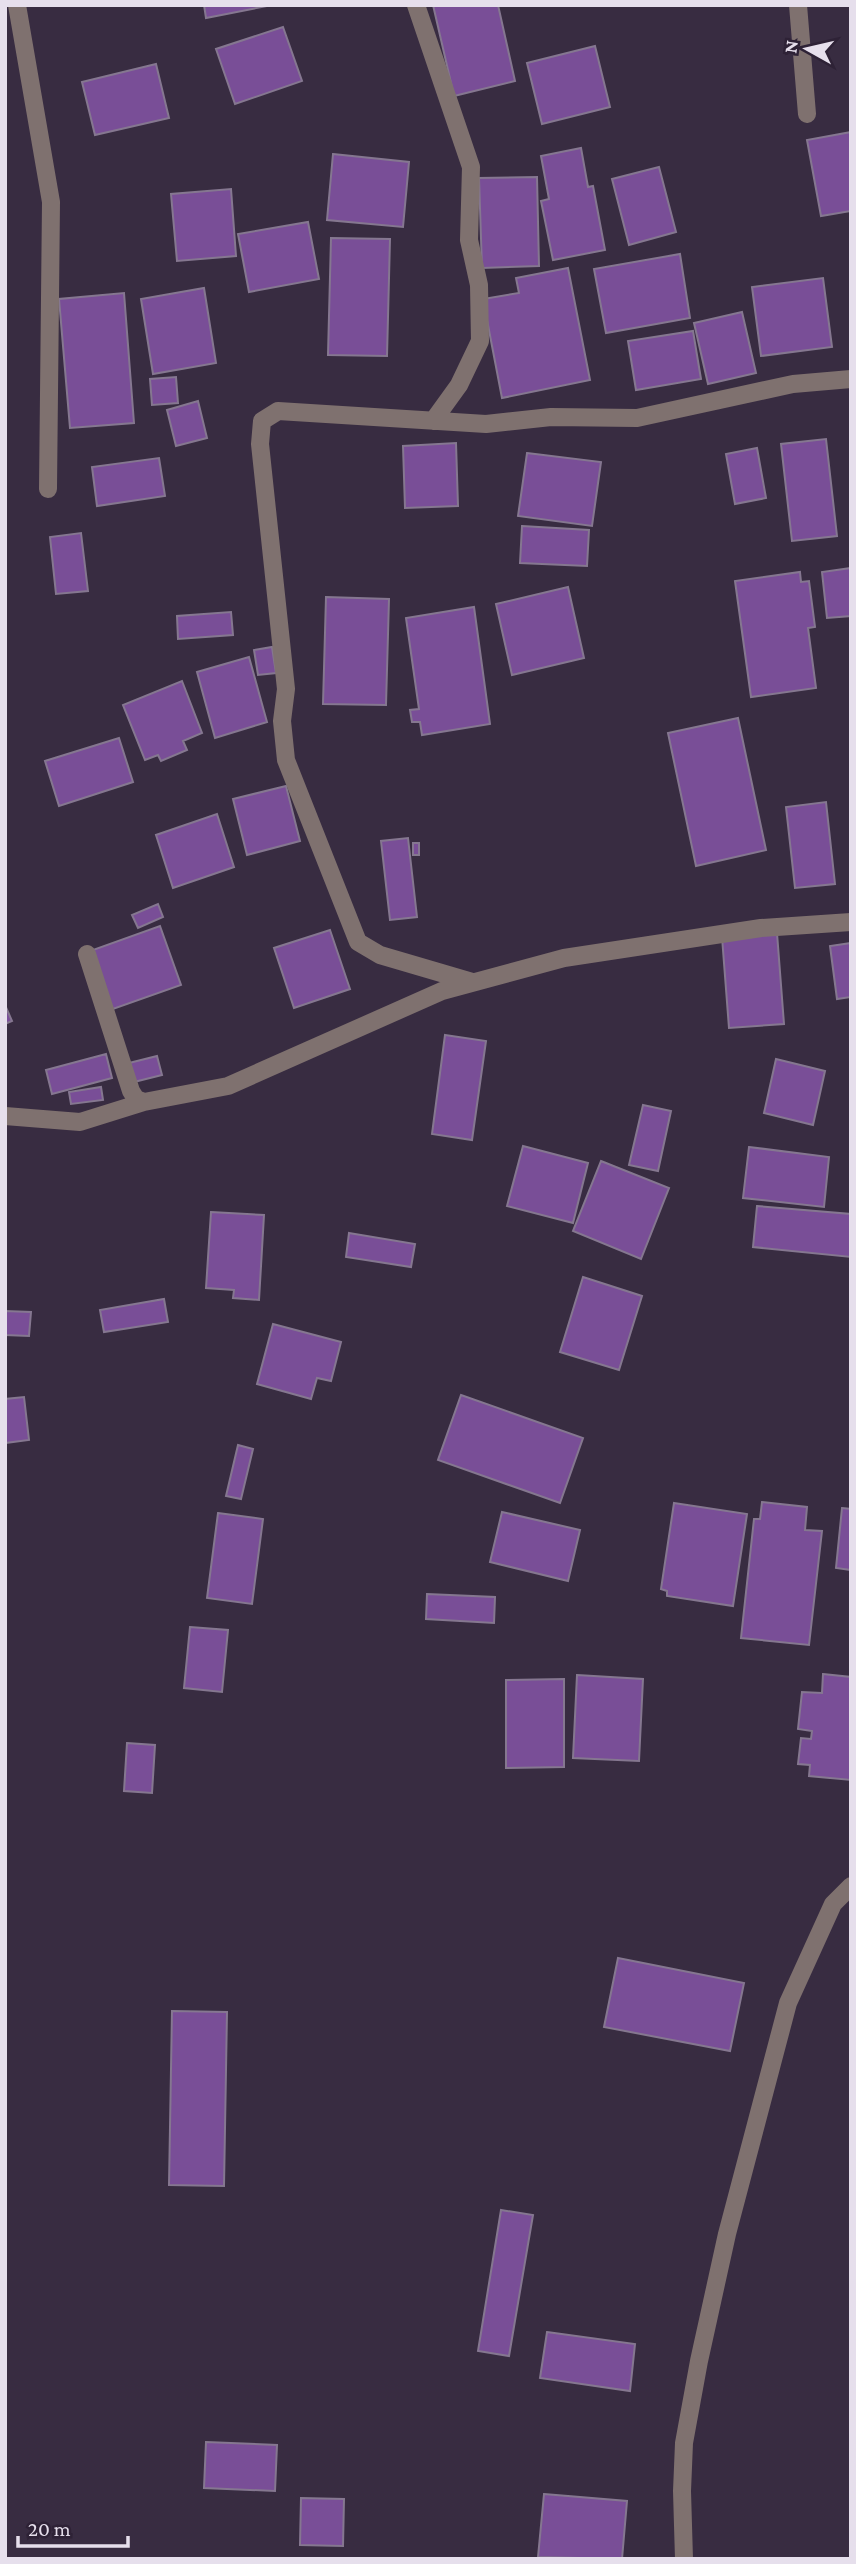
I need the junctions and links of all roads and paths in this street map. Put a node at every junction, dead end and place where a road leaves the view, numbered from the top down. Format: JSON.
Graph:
{"nodes":[{"id":1,"x":17,"y":5,"type":"edge"},
{"id":2,"x":416,"y":5,"type":"edge"},
{"id":3,"x":798,"y":5,"type":"edge"},
{"id":4,"x":807,"y":114,"type":"dead end"},
{"id":5,"x":851,"y":379,"type":"edge"},
{"id":6,"x":433,"y":421,"type":"junction"},
{"id":7,"x":48,"y":489,"type":"dead end"},
{"id":8,"x":851,"y":922,"type":"edge"},
{"id":9,"x":87,"y":954,"type":"dead end"},
{"id":10,"x":472,"y":982,"type":"junction"},
{"id":11,"x":144,"y":1102,"type":"junction"},
{"id":12,"x":5,"y":1116,"type":"edge"},
{"id":13,"x":851,"y":1886,"type":"edge"},
{"id":14,"x":684,"y":2559,"type":"edge"}],
"edges":[{"from":1,"to":7,"type":"street"},
{"from":2,"to":6,"type":"street"},
{"from":3,"to":4,"type":"street"},
{"from":5,"to":6,"type":"street"},
{"from":6,"to":10,"type":"street"},
{"from":8,"to":10,"type":"street"},
{"from":9,"to":11,"type":"street"},
{"from":10,"to":11,"type":"street"},
{"from":11,"to":12,"type":"street"},
{"from":13,"to":14,"type":"street"}]}
